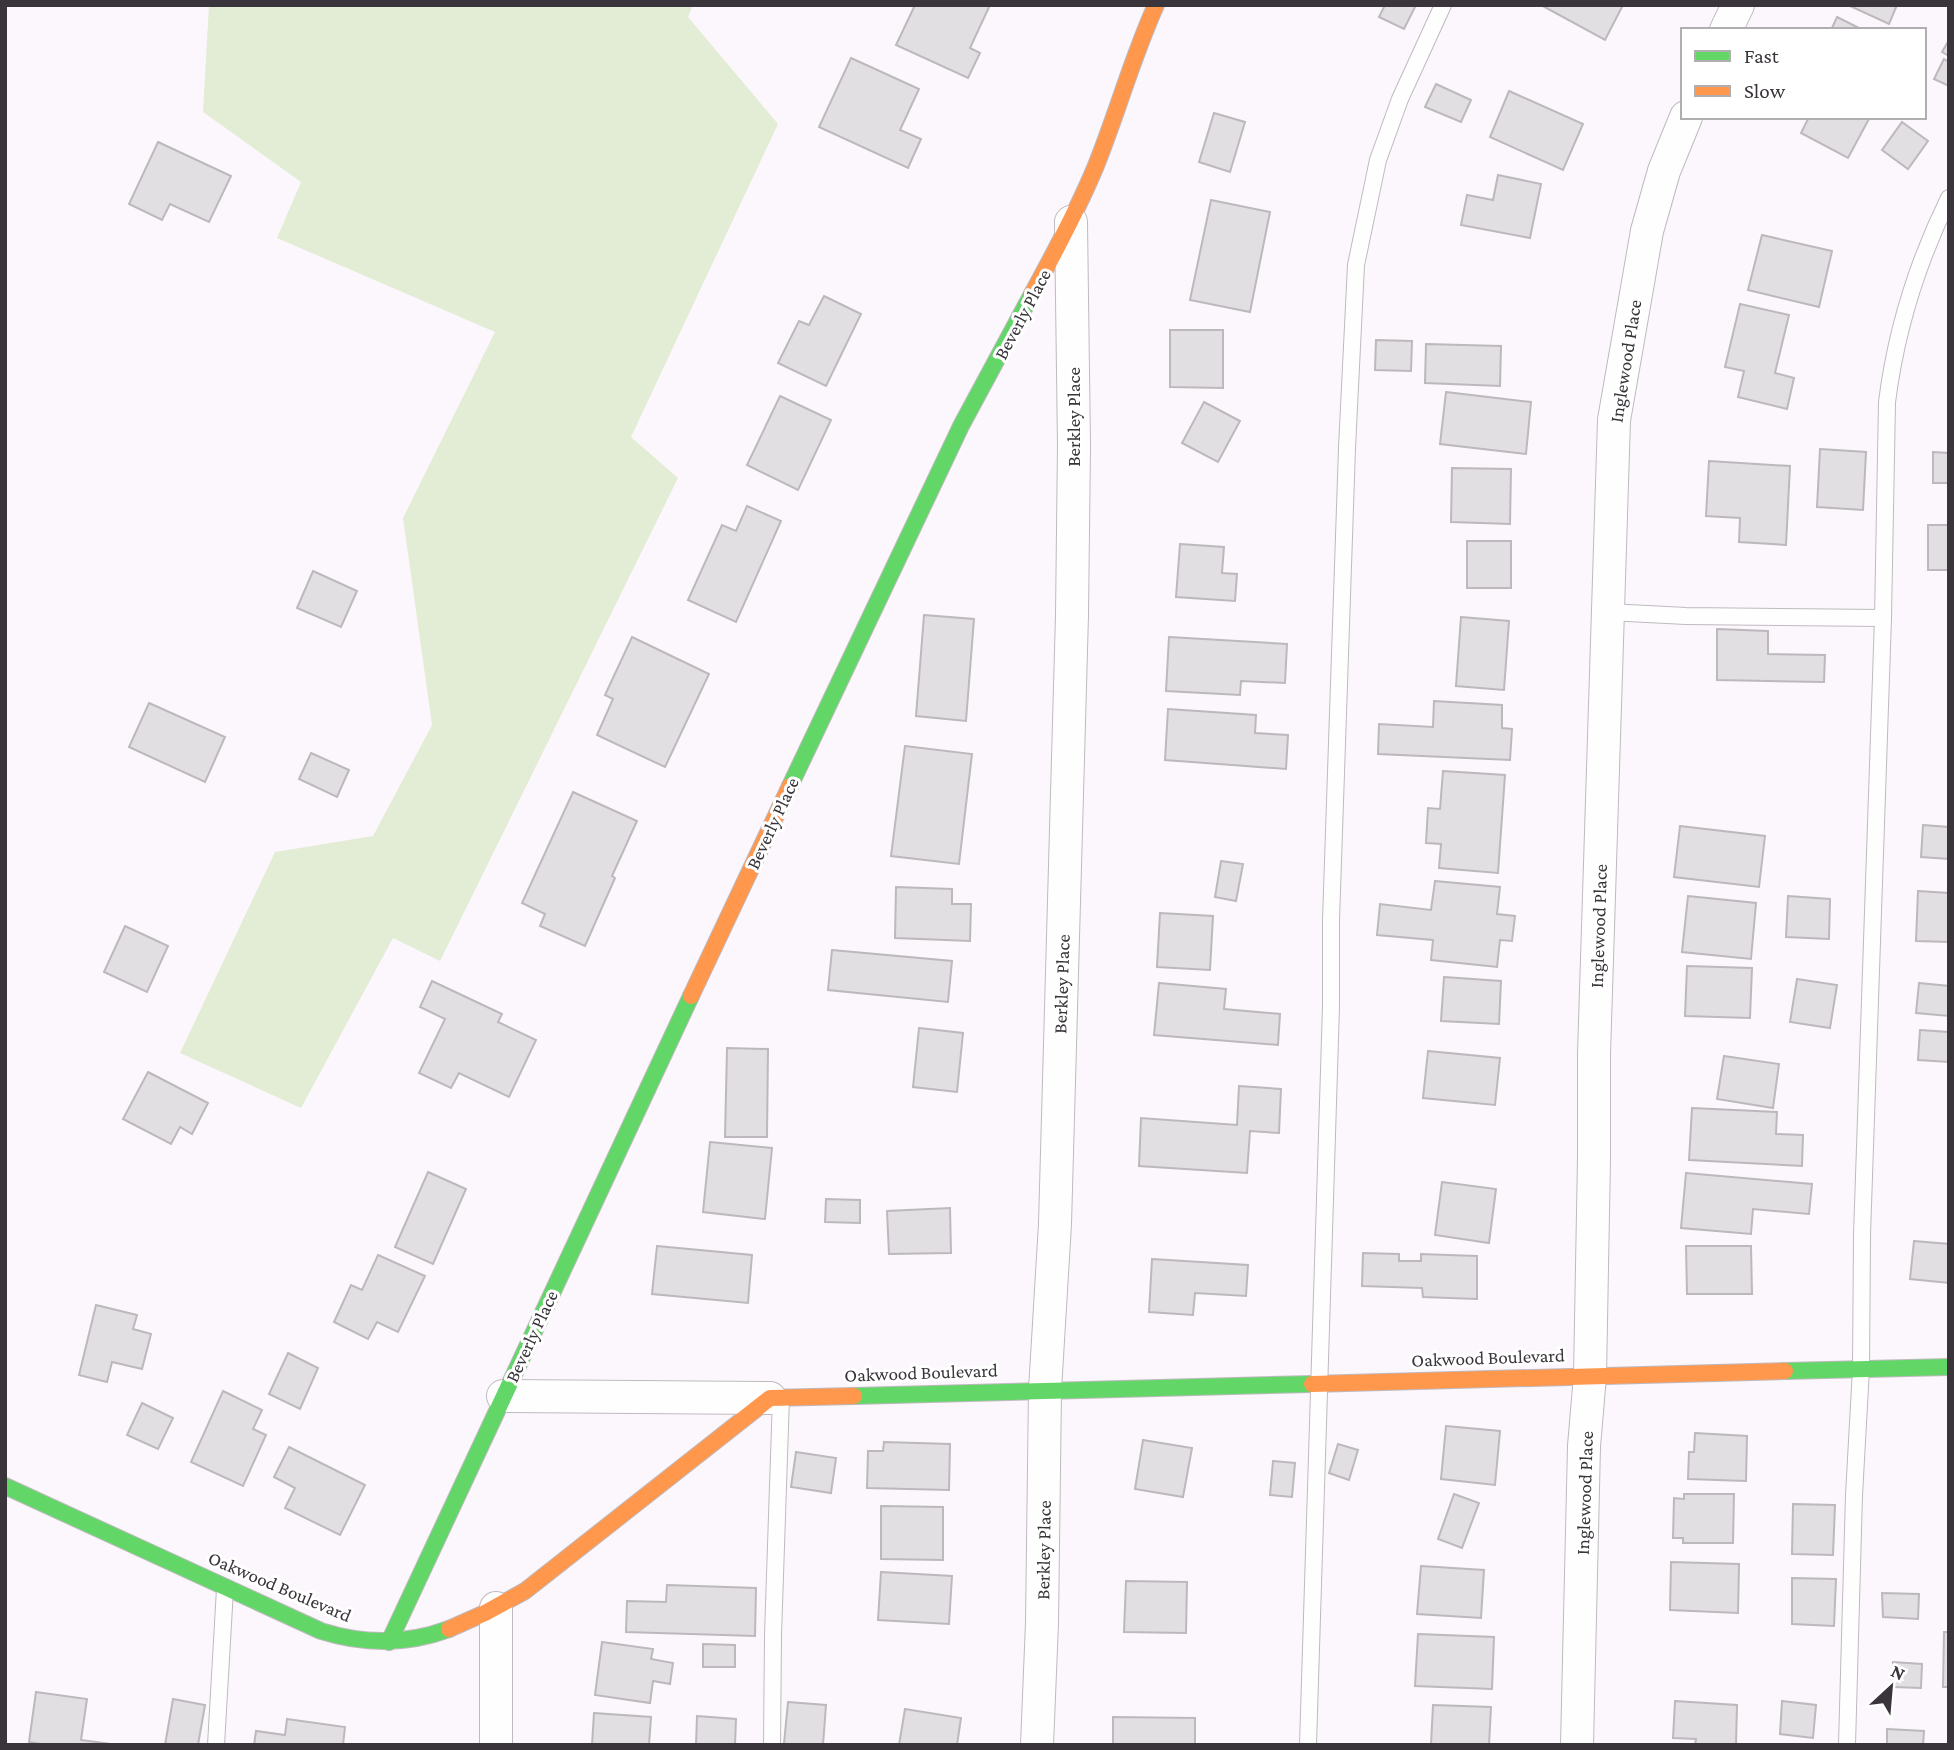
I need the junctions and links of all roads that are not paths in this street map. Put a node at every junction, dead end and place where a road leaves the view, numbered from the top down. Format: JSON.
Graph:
{"nodes":[{"id":1,"x":1156,"y":5,"type":"edge"},
{"id":2,"x":1443,"y":5,"type":"edge"},
{"id":3,"x":1738,"y":5,"type":"edge"},
{"id":4,"x":1727,"y":28,"type":"edge"},
{"id":5,"x":1685,"y":119,"type":"edge"},
{"id":6,"x":1949,"y":198,"type":"edge"},
{"id":7,"x":1071,"y":222,"type":"junction"},
{"id":8,"x":1608,"y":612,"type":"junction"},
{"id":9,"x":1883,"y":618,"type":"junction"},
{"id":10,"x":1949,"y":1367,"type":"edge"},
{"id":11,"x":1861,"y":1370,"type":"junction"},
{"id":12,"x":1590,"y":1376,"type":"junction"},
{"id":13,"x":1318,"y":1383,"type":"junction"},
{"id":14,"x":1045,"y":1390,"type":"junction"},
{"id":15,"x":503,"y":1396,"type":"junction"},
{"id":16,"x":775,"y":1398,"type":"junction"},
{"id":17,"x":5,"y":1486,"type":"edge"},
{"id":18,"x":225,"y":1586,"type":"junction"},
{"id":19,"x":496,"y":1608,"type":"junction"},
{"id":20,"x":389,"y":1642,"type":"junction"},
{"id":21,"x":216,"y":1745,"type":"edge"},
{"id":22,"x":496,"y":1745,"type":"edge"},
{"id":23,"x":772,"y":1745,"type":"edge"},
{"id":24,"x":1037,"y":1745,"type":"edge"},
{"id":25,"x":1308,"y":1745,"type":"edge"},
{"id":26,"x":1577,"y":1745,"type":"edge"},
{"id":27,"x":1847,"y":1745,"type":"edge"}],
"edges":[{"from":1,"to":7,"type":"street","name":"Beverly Place"},
{"from":2,"to":13,"type":"lane"},
{"from":3,"to":4,"type":"street"},
{"from":5,"to":8,"type":"street","name":"Inglewood Place"},
{"from":6,"to":9,"type":"lane"},
{"from":7,"to":14,"type":"street","name":"Berkley Place"},
{"from":7,"to":15,"type":"street","name":"Beverly Place"},
{"from":8,"to":9,"type":"lane"},
{"from":8,"to":12,"type":"street","name":"Inglewood Place"},
{"from":9,"to":11,"type":"lane"},
{"from":10,"to":11,"type":"street","name":"Oakwood Boulevard"},
{"from":11,"to":12,"type":"street","name":"Oakwood Boulevard"},
{"from":11,"to":27,"type":"lane"},
{"from":12,"to":13,"type":"street","name":"Oakwood Boulevard"},
{"from":12,"to":26,"type":"street","name":"Inglewood Place"},
{"from":13,"to":14,"type":"street","name":"Oakwood Boulevard"},
{"from":13,"to":25,"type":"lane"},
{"from":14,"to":16,"type":"street","name":"Oakwood Boulevard"},
{"from":14,"to":24,"type":"street","name":"Berkley Place"},
{"from":15,"to":16,"type":"street"},
{"from":15,"to":20,"type":"street","name":"Beverly Place"},
{"from":16,"to":19,"type":"street","name":"Oakwood Boulevard"},
{"from":16,"to":23,"type":"lane"},
{"from":17,"to":18,"type":"street","name":"Oakwood Boulevard"},
{"from":18,"to":20,"type":"street","name":"Oakwood Boulevard"},
{"from":18,"to":21,"type":"lane"},
{"from":19,"to":20,"type":"street","name":"Oakwood Boulevard"},
{"from":19,"to":22,"type":"street"}]}
